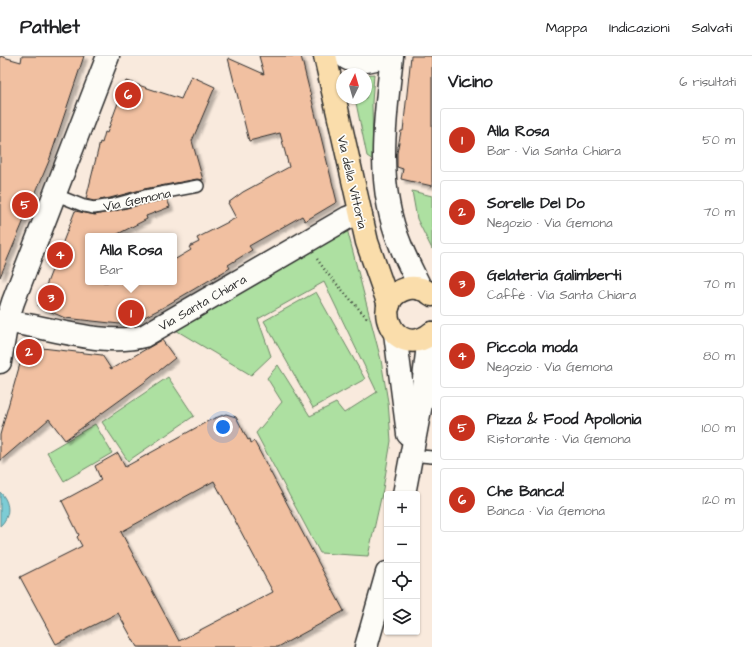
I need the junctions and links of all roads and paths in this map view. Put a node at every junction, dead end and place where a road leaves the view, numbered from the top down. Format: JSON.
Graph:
{"nodes":[{"id":1,"x":108,"y":56,"type":"edge"},
{"id":2,"x":325,"y":56,"type":"edge"},
{"id":3,"x":344,"y":56,"type":"edge"},
{"id":4,"x":387,"y":56,"type":"edge"},
{"id":5,"x":392,"y":56,"type":"edge"},
{"id":6,"x":198,"y":186,"type":"dead end"},
{"id":7,"x":54,"y":194,"type":"junction"},
{"id":8,"x":360,"y":213,"type":"junction"},
{"id":9,"x":304,"y":243,"type":"junction"},
{"id":10,"x":426,"y":292,"type":"edge"},
{"id":11,"x":389,"y":305,"type":"junction"},
{"id":12,"x":370,"y":318,"type":"dead end"},
{"id":13,"x":4,"y":321,"type":"edge"},
{"id":14,"x":395,"y":333,"type":"junction"},
{"id":15,"x":432,"y":333,"type":"edge"},
{"id":16,"x":0,"y":362,"type":"edge"},
{"id":17,"x":410,"y":455,"type":"junction"},
{"id":18,"x":432,"y":457,"type":"edge"},
{"id":19,"x":404,"y":491,"type":"edge"},
{"id":20,"x":384,"y":584,"type":"edge"},
{"id":21,"x":366,"y":647,"type":"edge"}],
"edges":[{"from":1,"to":7,"type":"street"},
{"from":2,"to":8,"type":"main road","name":"Via della Vittoria"},
{"from":3,"to":4,"type":"street"},
{"from":5,"to":10,"type":"street"},
{"from":6,"to":7,"type":"lane","name":"Via Gemona"},
{"from":7,"to":13,"type":"street"},
{"from":8,"to":9,"type":"street","name":"Via Santa Chiara"},
{"from":8,"to":11,"type":"main road","name":"Via della Vittoria"},
{"from":9,"to":12,"type":"path"},
{"from":9,"to":13,"type":"street","name":"Via Santa Chiara"},
{"from":10,"to":11,"type":"main road"},
{"from":11,"to":14,"type":"main road","name":"Via della Vittoria"},
{"from":13,"to":16,"type":"street"},
{"from":14,"to":15,"type":"main road"},
{"from":14,"to":17,"type":"street"},
{"from":15,"to":17,"type":"street"},
{"from":17,"to":18,"type":"lane"},
{"from":17,"to":19,"type":"street"},
{"from":20,"to":21,"type":"street"}]}
